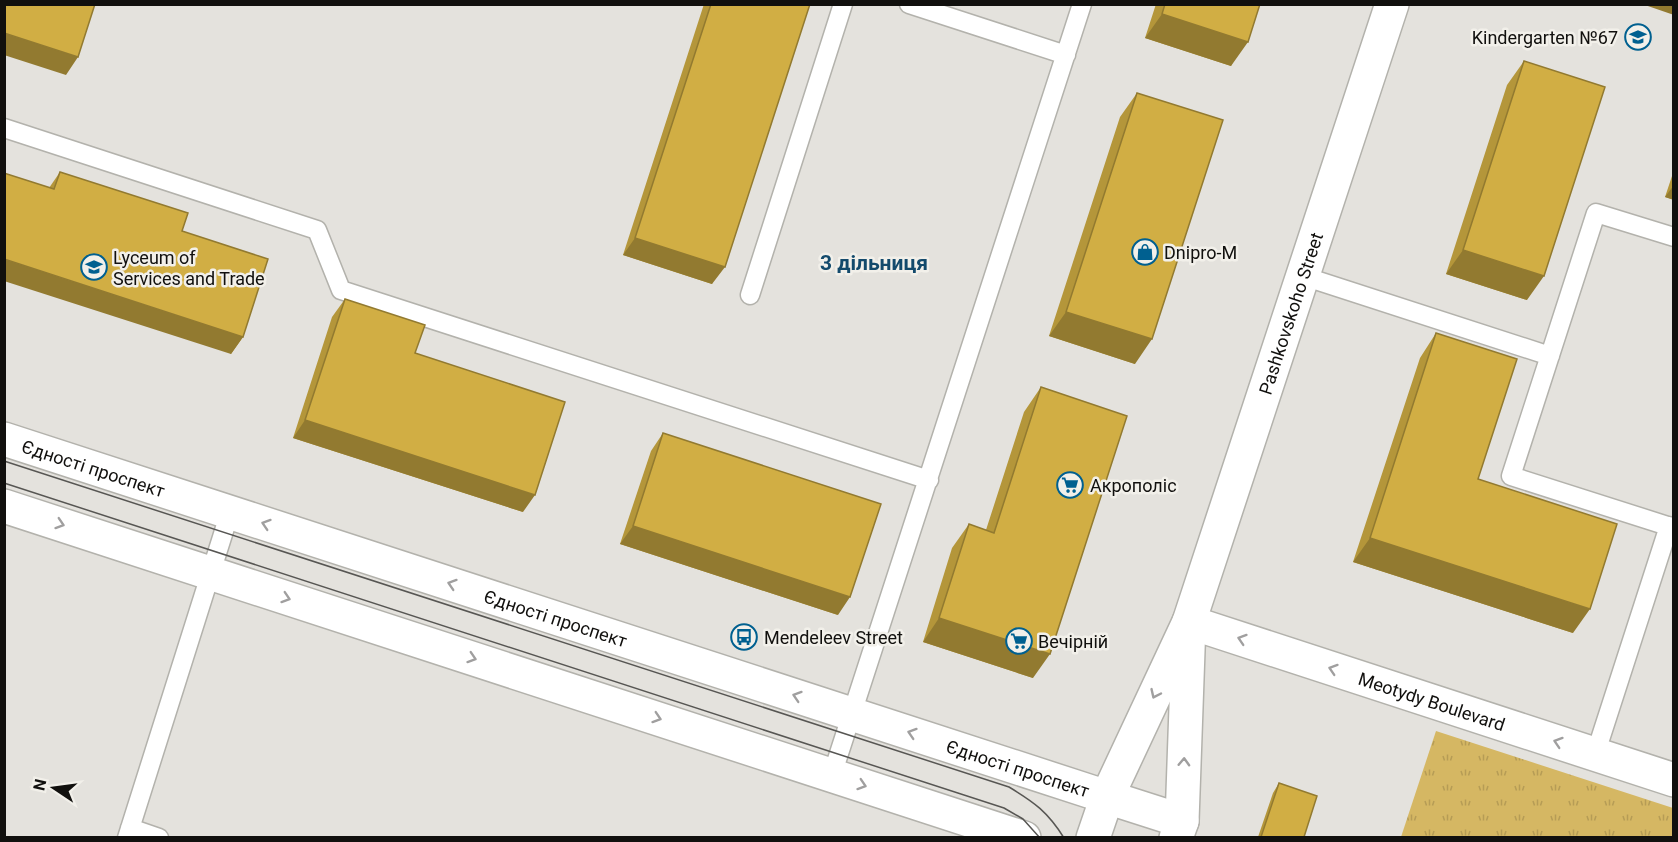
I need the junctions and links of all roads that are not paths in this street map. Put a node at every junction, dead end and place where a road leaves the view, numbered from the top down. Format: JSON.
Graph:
{"nodes":[{"id":1,"x":843,"y":4,"type":"edge"},
{"id":2,"x":909,"y":4,"type":"edge"},
{"id":3,"x":1082,"y":4,"type":"edge"},
{"id":4,"x":1392,"y":4,"type":"edge"},
{"id":5,"x":1066,"y":55,"type":"junction"},
{"id":6,"x":4,"y":128,"type":"edge"},
{"id":7,"x":1674,"y":237,"type":"edge"},
{"id":8,"x":1303,"y":276,"type":"junction"},
{"id":9,"x":750,"y":295,"type":"dead end"},
{"id":10,"x":1550,"y":356,"type":"junction"},
{"id":11,"x":4,"y":439,"type":"edge"},
{"id":12,"x":929,"y":480,"type":"junction"},
{"id":13,"x":4,"y":506,"type":"edge"},
{"id":14,"x":230,"y":512,"type":"junction"},
{"id":15,"x":1671,"y":527,"type":"edge"},
{"id":16,"x":210,"y":573,"type":"junction"},
{"id":17,"x":1189,"y":622,"type":"junction"},
{"id":18,"x":852,"y":714,"type":"junction"},
{"id":19,"x":1595,"y":755,"type":"junction"},
{"id":20,"x":832,"y":775,"type":"junction"},
{"id":21,"x":1674,"y":780,"type":"edge"},
{"id":22,"x":1107,"y":797,"type":"junction"},
{"id":23,"x":1179,"y":829,"type":"edge"},
{"id":24,"x":128,"y":833,"type":"edge"},
{"id":25,"x":159,"y":837,"type":"edge"},
{"id":26,"x":1023,"y":837,"type":"edge"},
{"id":27,"x":1093,"y":837,"type":"edge"}],
"edges":[{"from":1,"to":9,"type":"lane"},
{"from":2,"to":5,"type":"lane"},
{"from":3,"to":5,"type":"lane"},
{"from":4,"to":8,"type":"main road","name":"Pashkovskoho Street"},
{"from":5,"to":12,"type":"lane"},
{"from":6,"to":12,"type":"lane"},
{"from":7,"to":10,"type":"lane"},
{"from":8,"to":10,"type":"lane"},
{"from":8,"to":17,"type":"main road","name":"Pashkovskoho Street"},
{"from":10,"to":15,"type":"lane"},
{"from":11,"to":14,"type":"main road","name":"Єдності проспект"},
{"from":12,"to":18,"type":"lane"},
{"from":13,"to":16,"type":"main road","one_way":true},
{"from":14,"to":16,"type":"lane"},
{"from":18,"to":14,"type":"main road","name":"Єдності проспект","one_way":true},
{"from":15,"to":19,"type":"lane"},
{"from":16,"to":20,"type":"main road","one_way":true},
{"from":16,"to":24,"type":"lane"},
{"from":19,"to":17,"type":"main road","name":"Meotydy Boulevard","one_way":true},
{"from":17,"to":22,"type":"main road","name":"Pashkovskoho Street","one_way":true},
{"from":23,"to":17,"type":"main road","name":"Pashkovskoho Street","one_way":true},
{"from":18,"to":20,"type":"lane"},
{"from":22,"to":18,"type":"main road","name":"Єдності проспект","one_way":true},
{"from":19,"to":21,"type":"main road","name":"Meotydy Boulevard"},
{"from":20,"to":26,"type":"main road","one_way":true},
{"from":22,"to":23,"type":"main road","name":"Єдності проспект"},
{"from":22,"to":27,"type":"main road","name":"Pashkovskoho Street"},
{"from":24,"to":25,"type":"lane"}]}
